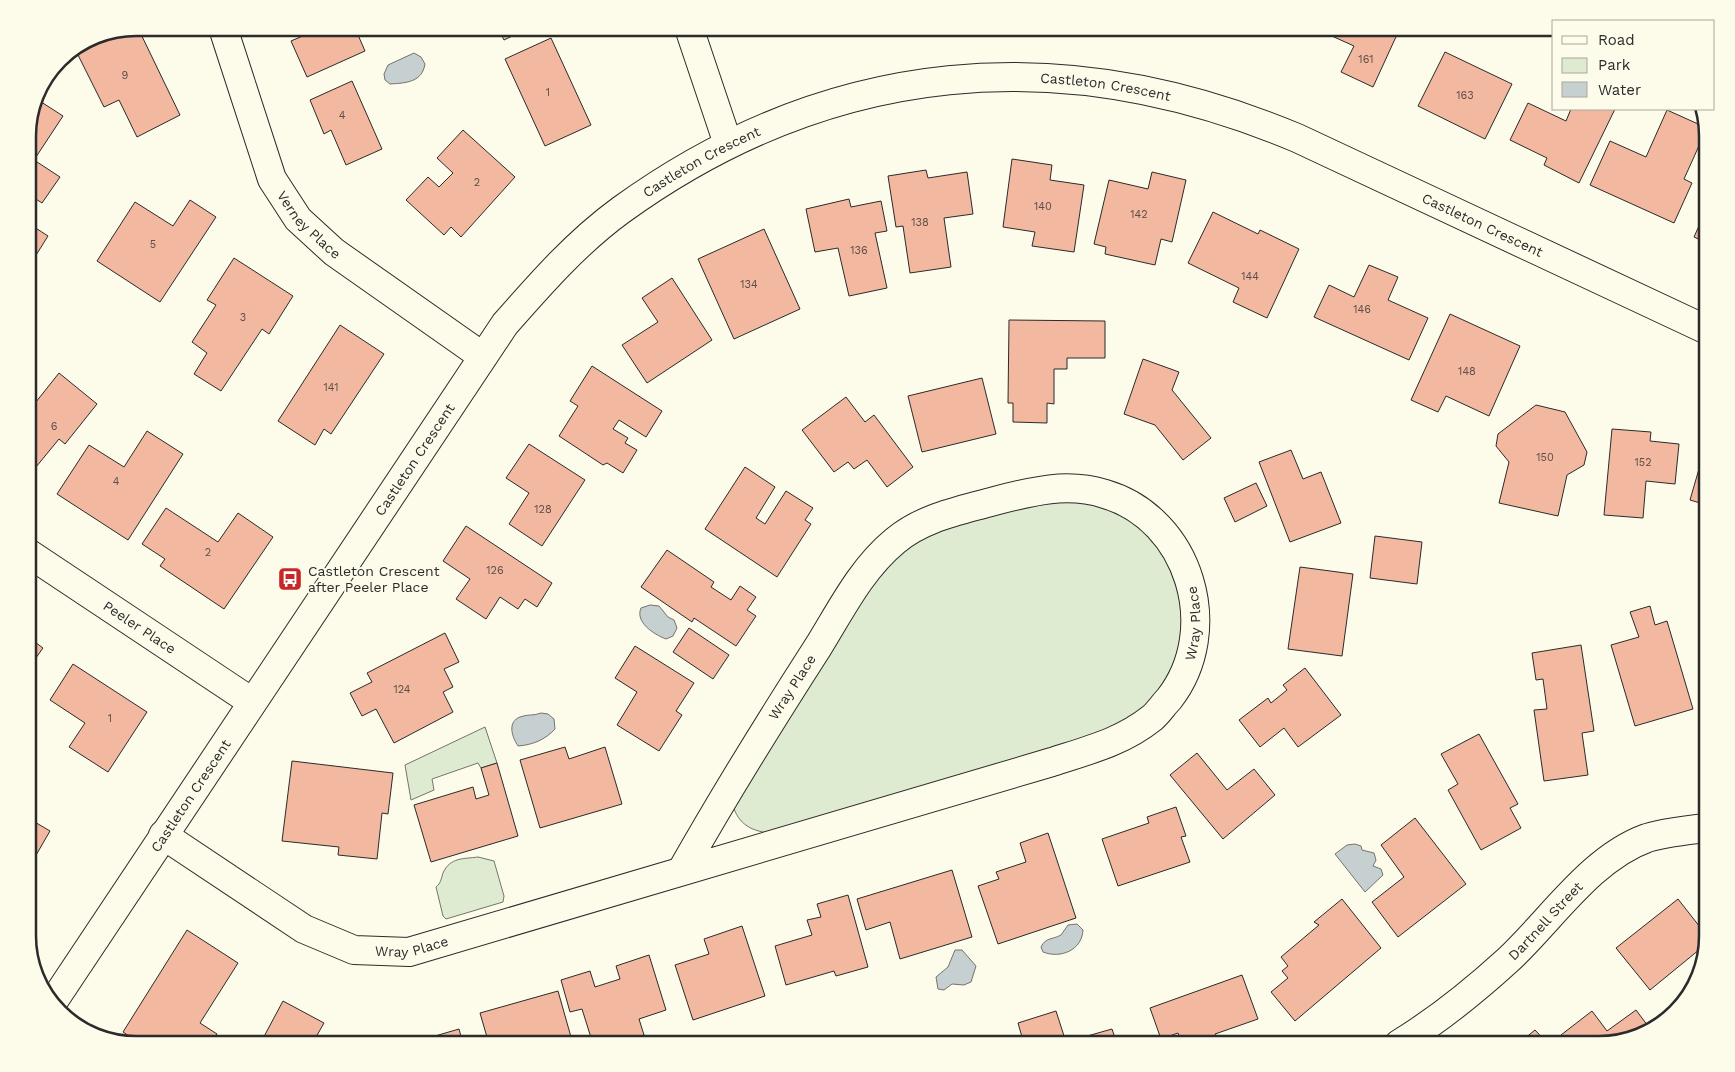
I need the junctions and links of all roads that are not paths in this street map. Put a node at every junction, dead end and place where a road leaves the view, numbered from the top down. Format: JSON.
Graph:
{"nodes":[{"id":1,"x":226,"y":36,"type":"edge"},
{"id":2,"x":692,"y":36,"type":"edge"},
{"id":3,"x":728,"y":144,"type":"junction"},
{"id":4,"x":1699,"y":326,"type":"edge"},
{"id":5,"x":482,"y":356,"type":"junction"},
{"id":6,"x":36,"y":558,"type":"edge"},
{"id":7,"x":252,"y":702,"type":"junction"},
{"id":8,"x":1699,"y":829,"type":"edge"},
{"id":9,"x":163,"y":835,"type":"junction"},
{"id":10,"x":682,"y":870,"type":"junction"},
{"id":11,"x":57,"y":996,"type":"edge"},
{"id":12,"x":1412,"y":1036,"type":"edge"}],
"edges":[{"from":1,"to":5,"type":"street","name":"Verney Place"},
{"from":2,"to":3,"type":"street"},
{"from":3,"to":4,"type":"street","name":"Castleton Crescent"},
{"from":3,"to":5,"type":"street","name":"Castleton Crescent"},
{"from":5,"to":7,"type":"street","name":"Castleton Crescent"},
{"from":6,"to":7,"type":"street","name":"Peeler Place"},
{"from":7,"to":9,"type":"street","name":"Castleton Crescent"},
{"from":8,"to":12,"type":"street","name":"Dartnell Street"},
{"from":9,"to":10,"type":"street","name":"Wray Place"},
{"from":9,"to":11,"type":"street","name":"Castleton Crescent"},
{"from":10,"to":10,"type":"street","name":"Wray Place"}]}
